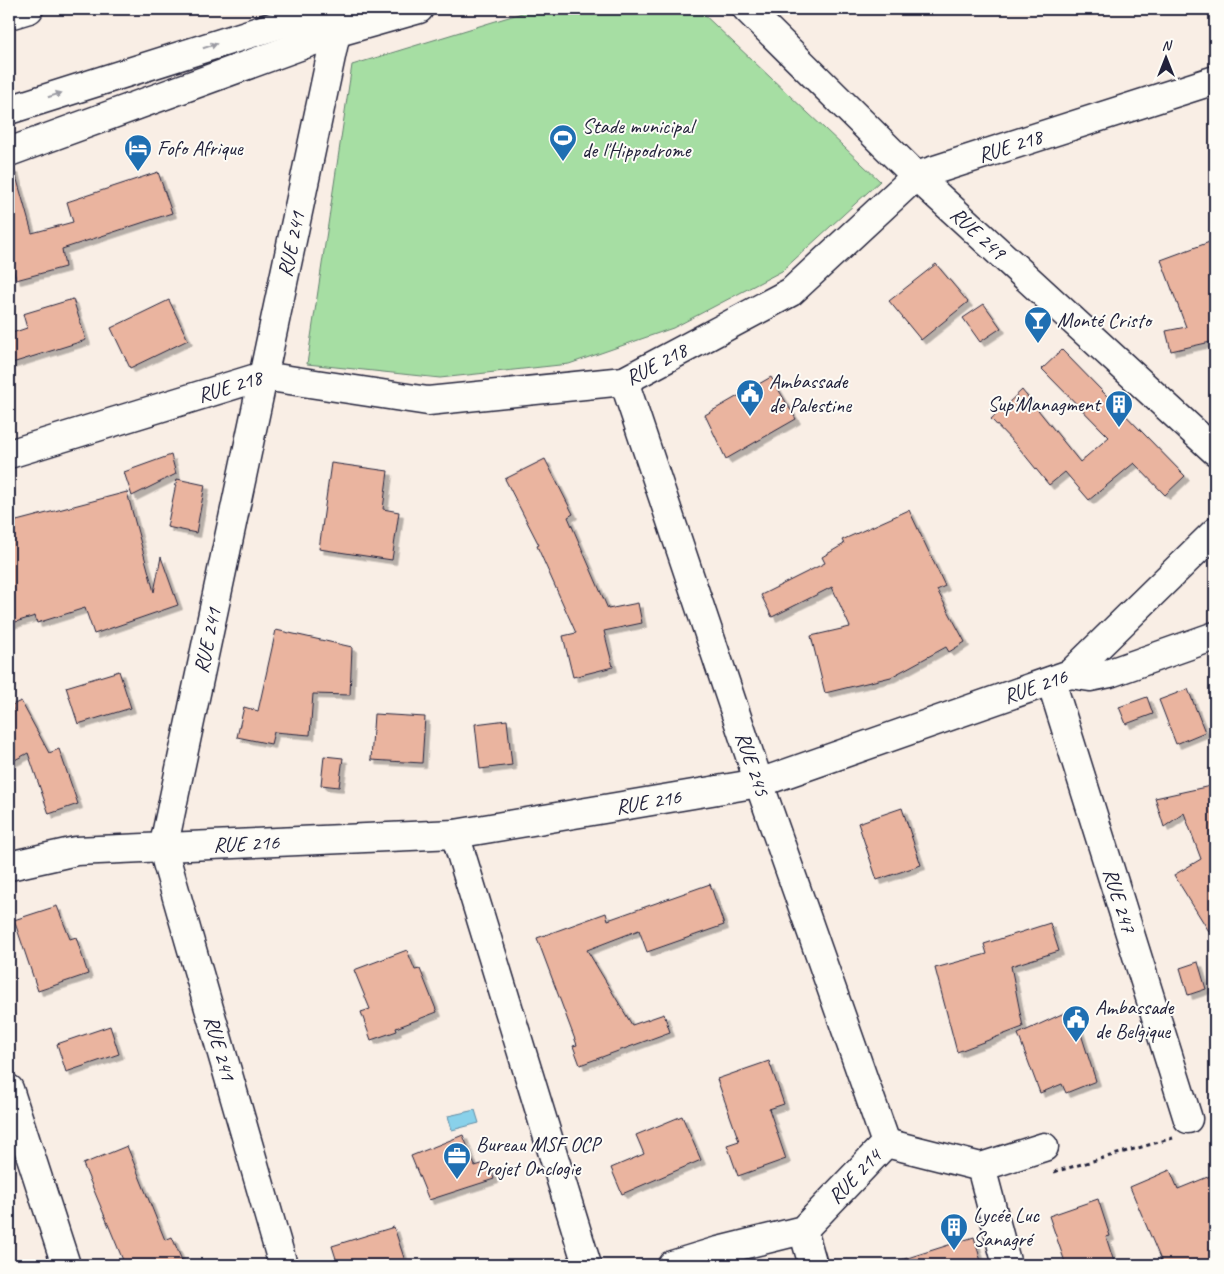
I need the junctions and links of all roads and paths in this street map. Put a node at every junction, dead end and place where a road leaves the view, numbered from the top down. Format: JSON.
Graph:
{"nodes":[{"id":1,"x":29,"y":9,"type":"edge"},
{"id":2,"x":419,"y":9,"type":"edge"},
{"id":3,"x":747,"y":9,"type":"edge"},
{"id":4,"x":9,"y":15,"type":"edge"},
{"id":5,"x":336,"y":16,"type":"edge"},
{"id":6,"x":1215,"y":80,"type":"edge"},
{"id":7,"x":9,"y":110,"type":"edge"},
{"id":8,"x":9,"y":152,"type":"edge"},
{"id":9,"x":916,"y":176,"type":"junction"},
{"id":10,"x":263,"y":376,"type":"junction"},
{"id":11,"x":624,"y":381,"type":"junction"},
{"id":12,"x":1215,"y":451,"type":"edge"},
{"id":13,"x":9,"y":454,"type":"edge"},
{"id":14,"x":1215,"y":532,"type":"edge"},
{"id":15,"x":1215,"y":636,"type":"edge"},
{"id":16,"x":1061,"y":678,"type":"junction"},
{"id":17,"x":759,"y":783,"type":"junction"},
{"id":18,"x":456,"y":834,"type":"junction"},
{"id":19,"x":163,"y":849,"type":"junction"},
{"id":20,"x":9,"y":866,"type":"edge"},
{"id":21,"x":9,"y":1089,"type":"edge"},
{"id":22,"x":1183,"y":1128,"type":"joint"},
{"id":23,"x":886,"y":1144,"type":"junction"},
{"id":24,"x":1044,"y":1147,"type":"dead end"},
{"id":25,"x":981,"y":1167,"type":"junction"},
{"id":26,"x":1053,"y":1172,"type":"dead end"},
{"id":27,"x":803,"y":1230,"type":"junction"},
{"id":28,"x":66,"y":1265,"type":"edge"},
{"id":29,"x":283,"y":1265,"type":"edge"},
{"id":30,"x":587,"y":1265,"type":"edge"},
{"id":31,"x":672,"y":1265,"type":"edge"},
{"id":32,"x":813,"y":1265,"type":"edge"},
{"id":33,"x":1008,"y":1265,"type":"edge"}],
"edges":[{"from":1,"to":4,"type":"street"},
{"from":2,"to":5,"type":"street"},
{"from":3,"to":9,"type":"street","name":"RUE 249"},
{"from":7,"to":5,"type":"street","one_way":true},
{"from":5,"to":8,"type":"street"},
{"from":5,"to":10,"type":"street","name":"RUE 241"},
{"from":6,"to":9,"type":"street","name":"RUE 218"},
{"from":9,"to":11,"type":"street","name":"RUE 218"},
{"from":9,"to":12,"type":"street","name":"RUE 249"},
{"from":10,"to":11,"type":"street","name":"RUE 218"},
{"from":10,"to":13,"type":"street","name":"RUE 218"},
{"from":10,"to":19,"type":"street","name":"RUE 241"},
{"from":11,"to":17,"type":"street","name":"RUE 245"},
{"from":14,"to":16,"type":"street","name":"RUE 216"},
{"from":15,"to":16,"type":"street"},
{"from":16,"to":17,"type":"street","name":"RUE 216"},
{"from":16,"to":22,"type":"street","name":"RUE 247"},
{"from":17,"to":18,"type":"street","name":"RUE 216"},
{"from":17,"to":23,"type":"street","name":"RUE 245"},
{"from":18,"to":19,"type":"street","name":"RUE 216"},
{"from":18,"to":30,"type":"street"},
{"from":19,"to":20,"type":"street","name":"RUE 216"},
{"from":19,"to":29,"type":"street","name":"RUE 241"},
{"from":21,"to":28,"type":"street"},
{"from":22,"to":26,"type":"path"},
{"from":23,"to":25,"type":"street","name":"RUE 214"},
{"from":23,"to":27,"type":"street","name":"RUE 214"},
{"from":24,"to":25,"type":"street"},
{"from":25,"to":33,"type":"street"},
{"from":27,"to":31,"type":"street"},
{"from":27,"to":32,"type":"street"}]}
